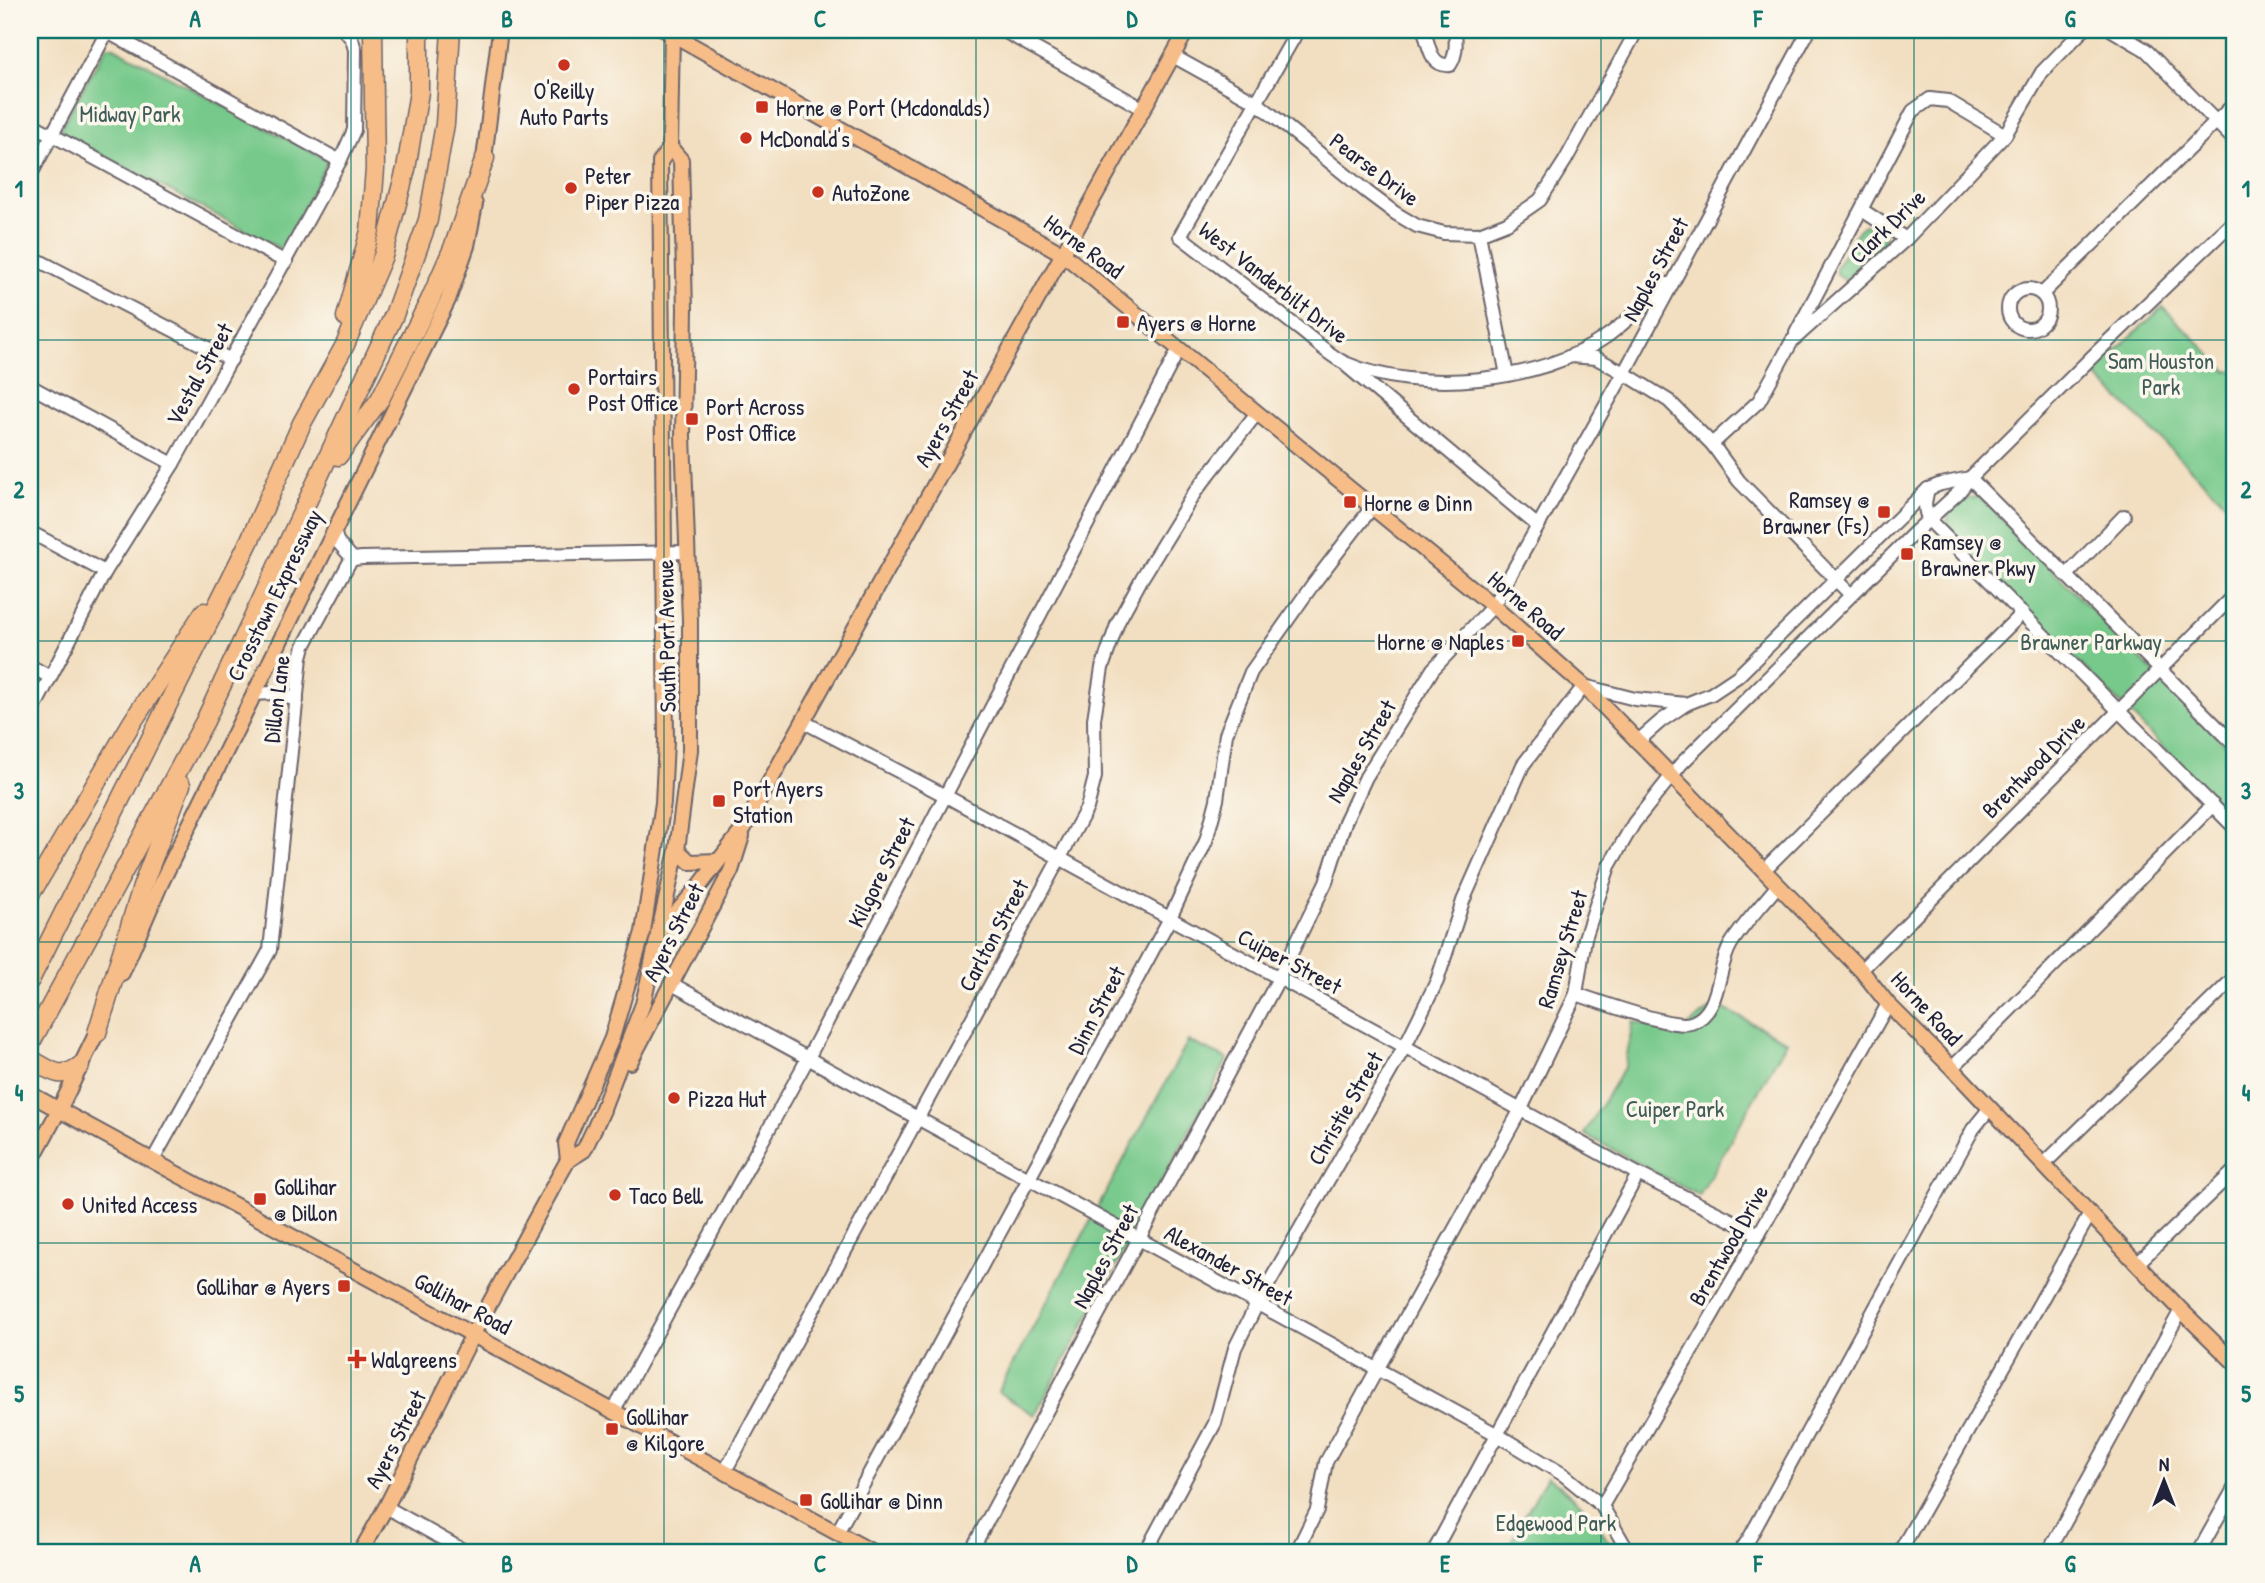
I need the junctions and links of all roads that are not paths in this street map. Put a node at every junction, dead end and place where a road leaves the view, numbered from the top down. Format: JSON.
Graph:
{"nodes":[{"id":1,"x":106,"y":30,"type":"edge"},
{"id":2,"x":373,"y":30,"type":"edge"},
{"id":3,"x":419,"y":30,"type":"edge"},
{"id":4,"x":451,"y":30,"type":"edge"},
{"id":5,"x":500,"y":30,"type":"edge"},
{"id":6,"x":1002,"y":30,"type":"edge"},
{"id":7,"x":1187,"y":30,"type":"edge"},
{"id":8,"x":1298,"y":30,"type":"edge"},
{"id":9,"x":1424,"y":30,"type":"edge"},
{"id":10,"x":1455,"y":30,"type":"edge"},
{"id":11,"x":1637,"y":30,"type":"edge"},
{"id":12,"x":1809,"y":30,"type":"edge"},
{"id":13,"x":2083,"y":30,"type":"edge"},
{"id":14,"x":2112,"y":30,"type":"edge"},
{"id":15,"x":670,"y":31,"type":"edge"},
{"id":16,"x":348,"y":34,"type":"edge"},
{"id":17,"x":1173,"y":56,"type":"junction"},
{"id":18,"x":1256,"y":102,"type":"junction"},
{"id":19,"x":2235,"y":103,"type":"edge"},
{"id":20,"x":1142,"y":108,"type":"junction"},
{"id":21,"x":2216,"y":121,"type":"junction"},
{"id":22,"x":30,"y":123,"type":"edge"},
{"id":23,"x":52,"y":135,"type":"junction"},
{"id":24,"x":2005,"y":135,"type":"junction"},
{"id":25,"x":2235,"y":141,"type":"edge"},
{"id":26,"x":670,"y":147,"type":"junction"},
{"id":27,"x":485,"y":158,"type":"junction"},
{"id":28,"x":340,"y":161,"type":"junction"},
{"id":29,"x":30,"y":176,"type":"edge"},
{"id":30,"x":1862,"y":210,"type":"junction"},
{"id":31,"x":2235,"y":220,"type":"edge"},
{"id":32,"x":1479,"y":234,"type":"junction"},
{"id":33,"x":1906,"y":239,"type":"junction"},
{"id":34,"x":1063,"y":254,"type":"junction"},
{"id":35,"x":30,"y":256,"type":"edge"},
{"id":36,"x":286,"y":262,"type":"junction"},
{"id":37,"x":1673,"y":280,"type":"junction"},
{"id":38,"x":2042,"y":294,"type":"dead end"},
{"id":39,"x":1792,"y":341,"type":"junction"},
{"id":40,"x":1179,"y":349,"type":"junction"},
{"id":41,"x":1570,"y":356,"type":"junction"},
{"id":42,"x":230,"y":360,"type":"junction"},
{"id":43,"x":1343,"y":363,"type":"junction"},
{"id":44,"x":330,"y":371,"type":"junction"},
{"id":45,"x":1624,"y":373,"type":"junction"},
{"id":46,"x":1507,"y":375,"type":"junction"},
{"id":47,"x":30,"y":386,"type":"edge"},
{"id":48,"x":1257,"y":413,"type":"junction"},
{"id":49,"x":1712,"y":444,"type":"junction"},
{"id":50,"x":173,"y":464,"type":"junction"},
{"id":51,"x":1970,"y":478,"type":"junction"},
{"id":52,"x":1928,"y":489,"type":"junction"},
{"id":53,"x":313,"y":490,"type":"junction"},
{"id":54,"x":1373,"y":506,"type":"junction"},
{"id":55,"x":2124,"y":516,"type":"dead end"},
{"id":56,"x":1929,"y":520,"type":"junction"},
{"id":57,"x":1538,"y":526,"type":"junction"},
{"id":58,"x":334,"y":530,"type":"junction"},
{"id":59,"x":30,"y":532,"type":"edge"},
{"id":60,"x":250,"y":542,"type":"junction"},
{"id":61,"x":687,"y":552,"type":"junction"},
{"id":62,"x":663,"y":553,"type":"junction"},
{"id":63,"x":353,"y":559,"type":"junction"},
{"id":64,"x":105,"y":572,"type":"junction"},
{"id":65,"x":2067,"y":575,"type":"junction"},
{"id":66,"x":1835,"y":579,"type":"junction"},
{"id":67,"x":2235,"y":594,"type":"edge"},
{"id":68,"x":1851,"y":595,"type":"junction"},
{"id":69,"x":1493,"y":606,"type":"junction"},
{"id":70,"x":2022,"y":613,"type":"junction"},
{"id":71,"x":30,"y":666,"type":"edge"},
{"id":72,"x":2160,"y":669,"type":"junction"},
{"id":73,"x":50,"y":677,"type":"junction"},
{"id":74,"x":1584,"y":686,"type":"junction"},
{"id":75,"x":253,"y":694,"type":"junction"},
{"id":76,"x":297,"y":700,"type":"junction"},
{"id":77,"x":1686,"y":704,"type":"junction"},
{"id":78,"x":2118,"y":709,"type":"junction"},
{"id":79,"x":30,"y":716,"type":"edge"},
{"id":80,"x":205,"y":721,"type":"junction"},
{"id":81,"x":804,"y":722,"type":"junction"},
{"id":82,"x":1637,"y":742,"type":"junction"},
{"id":83,"x":2235,"y":745,"type":"edge"},
{"id":84,"x":1672,"y":777,"type":"junction"},
{"id":85,"x":944,"y":795,"type":"junction"},
{"id":86,"x":2213,"y":805,"type":"junction"},
{"id":87,"x":744,"y":828,"type":"junction"},
{"id":88,"x":2235,"y":828,"type":"edge"},
{"id":89,"x":677,"y":850,"type":"junction"},
{"id":90,"x":1058,"y":859,"type":"junction"},
{"id":91,"x":718,"y":861,"type":"junction"},
{"id":92,"x":1764,"y":870,"type":"junction"},
{"id":93,"x":1778,"y":885,"type":"junction"},
{"id":94,"x":30,"y":895,"type":"edge"},
{"id":95,"x":1169,"y":919,"type":"junction"},
{"id":96,"x":643,"y":932,"type":"joint"},
{"id":97,"x":658,"y":934,"type":"junction"},
{"id":98,"x":1861,"y":970,"type":"junction"},
{"id":99,"x":2235,"y":977,"type":"edge"},
{"id":100,"x":1279,"y":978,"type":"junction"},
{"id":101,"x":30,"y":980,"type":"edge"},
{"id":102,"x":672,"y":984,"type":"junction"},
{"id":103,"x":1576,"y":994,"type":"junction"},
{"id":104,"x":1888,"y":1004,"type":"junction"},
{"id":105,"x":97,"y":1033,"type":"junction"},
{"id":106,"x":30,"y":1044,"type":"edge"},
{"id":107,"x":1405,"y":1046,"type":"junction"},
{"id":108,"x":808,"y":1058,"type":"junction"},
{"id":109,"x":30,"y":1059,"type":"edge"},
{"id":110,"x":80,"y":1066,"type":"junction"},
{"id":111,"x":1952,"y":1068,"type":"junction"},
{"id":112,"x":30,"y":1094,"type":"edge"},
{"id":113,"x":1990,"y":1108,"type":"junction"},
{"id":114,"x":59,"y":1110,"type":"junction"},
{"id":115,"x":1521,"y":1110,"type":"junction"},
{"id":116,"x":600,"y":1116,"type":"junction"},
{"id":117,"x":918,"y":1120,"type":"junction"},
{"id":118,"x":153,"y":1160,"type":"junction"},
{"id":119,"x":568,"y":1160,"type":"junction"},
{"id":120,"x":30,"y":1163,"type":"edge"},
{"id":121,"x":2043,"y":1165,"type":"junction"},
{"id":122,"x":2235,"y":1170,"type":"edge"},
{"id":123,"x":1638,"y":1174,"type":"junction"},
{"id":124,"x":1028,"y":1179,"type":"junction"},
{"id":125,"x":2090,"y":1214,"type":"junction"},
{"id":126,"x":1759,"y":1234,"type":"junction"},
{"id":127,"x":1138,"y":1239,"type":"junction"},
{"id":128,"x":2138,"y":1263,"type":"junction"},
{"id":129,"x":1257,"y":1304,"type":"junction"},
{"id":130,"x":2181,"y":1310,"type":"junction"},
{"id":131,"x":472,"y":1334,"type":"junction"},
{"id":132,"x":2235,"y":1363,"type":"edge"},
{"id":133,"x":1377,"y":1370,"type":"junction"},
{"id":134,"x":614,"y":1410,"type":"junction"},
{"id":135,"x":1496,"y":1434,"type":"junction"},
{"id":136,"x":725,"y":1471,"type":"junction"},
{"id":137,"x":2235,"y":1487,"type":"edge"},
{"id":138,"x":1602,"y":1506,"type":"junction"},
{"id":139,"x":386,"y":1507,"type":"junction"},
{"id":140,"x":837,"y":1533,"type":"junction"},
{"id":141,"x":360,"y":1553,"type":"edge"},
{"id":142,"x":468,"y":1553,"type":"edge"},
{"id":143,"x":874,"y":1553,"type":"edge"},
{"id":144,"x":970,"y":1553,"type":"edge"},
{"id":145,"x":1145,"y":1553,"type":"edge"},
{"id":146,"x":1296,"y":1553,"type":"edge"},
{"id":147,"x":1433,"y":1553,"type":"edge"},
{"id":148,"x":1629,"y":1553,"type":"edge"},
{"id":149,"x":1739,"y":1553,"type":"edge"},
{"id":150,"x":1899,"y":1553,"type":"edge"},
{"id":151,"x":2048,"y":1553,"type":"edge"},
{"id":152,"x":2198,"y":1553,"type":"edge"}],
"edges":[{"from":1,"to":23,"type":"street"},
{"from":1,"to":28,"type":"street"},
{"from":2,"to":44,"type":"highway"},
{"from":3,"to":44,"type":"highway","name":"Crosstown Expressway"},
{"from":4,"to":53,"type":"highway","name":"Crosstown Expressway"},
{"from":5,"to":27,"type":"main road","name":"Crosstown Expressway"},
{"from":6,"to":20,"type":"street"},
{"from":7,"to":17,"type":"main road","name":"Ayers Street"},
{"from":8,"to":18,"type":"street","name":"West Vanderbilt Drive"},
{"from":9,"to":10,"type":"street"},
{"from":11,"to":32,"type":"street","name":"Pearse Drive"},
{"from":12,"to":37,"type":"street","name":"Naples Street"},
{"from":13,"to":24,"type":"street","name":"Clark Drive"},
{"from":14,"to":21,"type":"street"},
{"from":15,"to":26,"type":"main road","name":"South Port Avenue"},
{"from":15,"to":34,"type":"main road","name":"Horne Road"},
{"from":16,"to":28,"type":"street","name":"Vestal Street"},
{"from":17,"to":18,"type":"street","name":"Pearse Drive"},
{"from":17,"to":20,"type":"main road","name":"Ayers Street"},
{"from":18,"to":32,"type":"street","name":"Pearse Drive"},
{"from":18,"to":43,"type":"street","name":"West Vanderbilt Drive"},
{"from":19,"to":21,"type":"street"},
{"from":20,"to":34,"type":"main road","name":"Ayers Street"},
{"from":21,"to":25,"type":"street"},
{"from":21,"to":38,"type":"street"},
{"from":22,"to":23,"type":"street"},
{"from":23,"to":29,"type":"street"},
{"from":23,"to":36,"type":"street"},
{"from":24,"to":30,"type":"street"},
{"from":24,"to":33,"type":"street","name":"Clark Drive"},
{"from":26,"to":61,"type":"main road","name":"South Port Avenue"},
{"from":26,"to":62,"type":"main road","name":"South Port Avenue"},
{"from":27,"to":53,"type":"highway"},
{"from":27,"to":58,"type":"main road","name":"Crosstown Expressway"},
{"from":28,"to":36,"type":"street","name":"Vestal Street"},
{"from":30,"to":33,"type":"street"},
{"from":30,"to":39,"type":"street"},
{"from":31,"to":51,"type":"street","name":"Ramsey Street"},
{"from":32,"to":46,"type":"street"},
{"from":33,"to":39,"type":"street","name":"Clark Drive"},
{"from":34,"to":40,"type":"main road","name":"Horne Road"},
{"from":34,"to":81,"type":"main road","name":"Ayers Street"},
{"from":35,"to":42,"type":"street"},
{"from":36,"to":42,"type":"street","name":"Vestal Street"},
{"from":37,"to":41,"type":"street","name":"West Vanderbilt Drive"},
{"from":37,"to":45,"type":"street","name":"Naples Street"},
{"from":39,"to":49,"type":"street","name":"Clark Drive"},
{"from":40,"to":48,"type":"main road","name":"Horne Road"},
{"from":40,"to":85,"type":"street","name":"Kilgore Street"},
{"from":41,"to":45,"type":"street"},
{"from":41,"to":46,"type":"street","name":"West Vanderbilt Drive"},
{"from":42,"to":50,"type":"street","name":"Vestal Street"},
{"from":43,"to":46,"type":"street","name":"West Vanderbilt Drive"},
{"from":43,"to":57,"type":"street"},
{"from":44,"to":60,"type":"highway","name":"Crosstown Expressway"},
{"from":45,"to":49,"type":"street"},
{"from":45,"to":57,"type":"street","name":"Naples Street"},
{"from":47,"to":50,"type":"street"},
{"from":48,"to":54,"type":"main road","name":"Horne Road"},
{"from":48,"to":90,"type":"street","name":"Carlton Street"},
{"from":49,"to":66,"type":"street"},
{"from":50,"to":64,"type":"street","name":"Vestal Street"},
{"from":51,"to":52,"type":"street"},
{"from":51,"to":56,"type":"street","name":"Ramsey Street"},
{"from":51,"to":65,"type":"street"},
{"from":52,"to":56,"type":"street"},
{"from":52,"to":66,"type":"street"},
{"from":53,"to":80,"type":"highway","name":"Crosstown Expressway"},
{"from":54,"to":69,"type":"main road","name":"Horne Road"},
{"from":54,"to":95,"type":"street","name":"Dinn Street"},
{"from":55,"to":65,"type":"street"},
{"from":56,"to":68,"type":"street","name":"Ramsey Street"},
{"from":56,"to":70,"type":"street"},
{"from":57,"to":69,"type":"street","name":"Naples Street"},
{"from":58,"to":63,"type":"street"},
{"from":58,"to":75,"type":"main road","name":"Crosstown Expressway"},
{"from":59,"to":64,"type":"street"},
{"from":60,"to":94,"type":"highway"},
{"from":60,"to":101,"type":"highway","name":"Crosstown Expressway"},
{"from":61,"to":62,"type":"street"},
{"from":61,"to":89,"type":"main road","name":"South Port Avenue"},
{"from":62,"to":63,"type":"street"},
{"from":62,"to":96,"type":"main road","name":"South Port Avenue"},
{"from":63,"to":76,"type":"street","name":"Dillon Lane"},
{"from":64,"to":73,"type":"street","name":"Vestal Street"},
{"from":65,"to":72,"type":"street"},
{"from":66,"to":68,"type":"street"},
{"from":66,"to":77,"type":"street"},
{"from":67,"to":72,"type":"street","name":"Brentwood Drive"},
{"from":68,"to":84,"type":"street","name":"Ramsey Street"},
{"from":69,"to":74,"type":"main road","name":"Horne Road"},
{"from":69,"to":100,"type":"street","name":"Naples Street"},
{"from":70,"to":78,"type":"street"},
{"from":70,"to":92,"type":"street"},
{"from":71,"to":73,"type":"street"},
{"from":72,"to":78,"type":"street","name":"Brentwood Drive"},
{"from":72,"to":83,"type":"street"},
{"from":73,"to":79,"type":"street","name":"Vestal Street"},
{"from":74,"to":77,"type":"street"},
{"from":74,"to":82,"type":"main road","name":"Horne Road"},
{"from":74,"to":107,"type":"street","name":"Christie Street"},
{"from":75,"to":76,"type":"street"},
{"from":75,"to":105,"type":"main road","name":"Crosstown Expressway"},
{"from":76,"to":118,"type":"street","name":"Dillon Lane"},
{"from":77,"to":82,"type":"street"},
{"from":78,"to":86,"type":"street"},
{"from":78,"to":98,"type":"street","name":"Brentwood Drive"},
{"from":80,"to":105,"type":"highway"},
{"from":80,"to":106,"type":"highway","name":"Crosstown Expressway"},
{"from":81,"to":85,"type":"street","name":"Cuiper Street"},
{"from":81,"to":87,"type":"main road","name":"Ayers Street"},
{"from":82,"to":84,"type":"main road","name":"Horne Road"},
{"from":84,"to":92,"type":"main road","name":"Horne Road"},
{"from":84,"to":103,"type":"street","name":"Ramsey Street"},
{"from":85,"to":90,"type":"street","name":"Cuiper Street"},
{"from":85,"to":108,"type":"street","name":"Kilgore Street"},
{"from":86,"to":88,"type":"street"},
{"from":86,"to":111,"type":"street"},
{"from":87,"to":91,"type":"main road","name":"Ayers Street"},
{"from":87,"to":102,"type":"main road","name":"Ayers Street"},
{"from":89,"to":91,"type":"main road"},
{"from":89,"to":97,"type":"main road","name":"South Port Avenue"},
{"from":90,"to":95,"type":"street","name":"Cuiper Street"},
{"from":90,"to":117,"type":"street","name":"Carlton Street"},
{"from":91,"to":97,"type":"main road","name":"Ayers Street"},
{"from":92,"to":93,"type":"main road","name":"Horne Road"},
{"from":93,"to":98,"type":"main road","name":"Horne Road"},
{"from":93,"to":103,"type":"street"},
{"from":95,"to":100,"type":"street","name":"Cuiper Street"},
{"from":95,"to":124,"type":"street","name":"Dinn Street"},
{"from":96,"to":119,"type":"main road","name":"Ayers Street"},
{"from":97,"to":116,"type":"main road","name":"South Port Avenue"},
{"from":98,"to":104,"type":"main road","name":"Horne Road"},
{"from":99,"to":121,"type":"street"},
{"from":100,"to":107,"type":"street","name":"Cuiper Street"},
{"from":100,"to":127,"type":"street","name":"Naples Street"},
{"from":102,"to":108,"type":"street","name":"Alexander Street"},
{"from":102,"to":116,"type":"main road","name":"Ayers Street"},
{"from":103,"to":115,"type":"street","name":"Ramsey Street"},
{"from":104,"to":111,"type":"main road","name":"Horne Road"},
{"from":104,"to":126,"type":"street","name":"Brentwood Drive"},
{"from":105,"to":110,"type":"main road","name":"Crosstown Expressway"},
{"from":107,"to":115,"type":"street","name":"Cuiper Street"},
{"from":107,"to":129,"type":"street","name":"Christie Street"},
{"from":108,"to":117,"type":"street","name":"Alexander Street"},
{"from":108,"to":134,"type":"street","name":"Kilgore Street"},
{"from":109,"to":110,"type":"highway"},
{"from":110,"to":114,"type":"main road","name":"Crosstown Expressway"},
{"from":111,"to":113,"type":"main road","name":"Horne Road"},
{"from":112,"to":114,"type":"main road","name":"Gollihar Road"},
{"from":113,"to":121,"type":"main road","name":"Horne Road"},
{"from":113,"to":149,"type":"street"},
{"from":114,"to":118,"type":"main road","name":"Gollihar Road"},
{"from":114,"to":120,"type":"main road","name":"Crosstown Expressway"},
{"from":115,"to":123,"type":"street","name":"Cuiper Street"},
{"from":115,"to":133,"type":"street","name":"Ramsey Street"},
{"from":116,"to":119,"type":"main road","name":"Ayers Street"},
{"from":117,"to":124,"type":"street","name":"Alexander Street"},
{"from":117,"to":136,"type":"street","name":"Carlton Street"},
{"from":118,"to":131,"type":"main road","name":"Gollihar Road"},
{"from":119,"to":131,"type":"main road","name":"Ayers Street"},
{"from":121,"to":125,"type":"main road","name":"Horne Road"},
{"from":122,"to":128,"type":"street"},
{"from":123,"to":126,"type":"street","name":"Cuiper Street"},
{"from":123,"to":135,"type":"street"},
{"from":124,"to":127,"type":"street","name":"Alexander Street"},
{"from":124,"to":140,"type":"street","name":"Dinn Street"},
{"from":125,"to":128,"type":"main road","name":"Horne Road"},
{"from":125,"to":150,"type":"street"},
{"from":126,"to":138,"type":"street","name":"Brentwood Drive"},
{"from":127,"to":129,"type":"street","name":"Alexander Street"},
{"from":127,"to":144,"type":"street","name":"Naples Street"},
{"from":128,"to":130,"type":"main road","name":"Horne Road"},
{"from":129,"to":133,"type":"street","name":"Alexander Street"},
{"from":129,"to":145,"type":"street","name":"Christie Street"},
{"from":130,"to":132,"type":"main road","name":"Horne Road"},
{"from":130,"to":151,"type":"street"},
{"from":131,"to":134,"type":"main road","name":"Gollihar Road"},
{"from":131,"to":139,"type":"main road","name":"Ayers Street"},
{"from":133,"to":135,"type":"street","name":"Alexander Street"},
{"from":133,"to":146,"type":"street","name":"Ramsey Street"},
{"from":134,"to":136,"type":"main road","name":"Gollihar Road"},
{"from":135,"to":138,"type":"street","name":"Alexander Street"},
{"from":135,"to":147,"type":"street"},
{"from":136,"to":140,"type":"main road","name":"Gollihar Road"},
{"from":137,"to":152,"type":"street"},
{"from":138,"to":148,"type":"street","name":"Alexander Street"},
{"from":139,"to":141,"type":"main road","name":"Ayers Street"},
{"from":139,"to":142,"type":"street"},
{"from":140,"to":143,"type":"main road","name":"Gollihar Road"}]}
